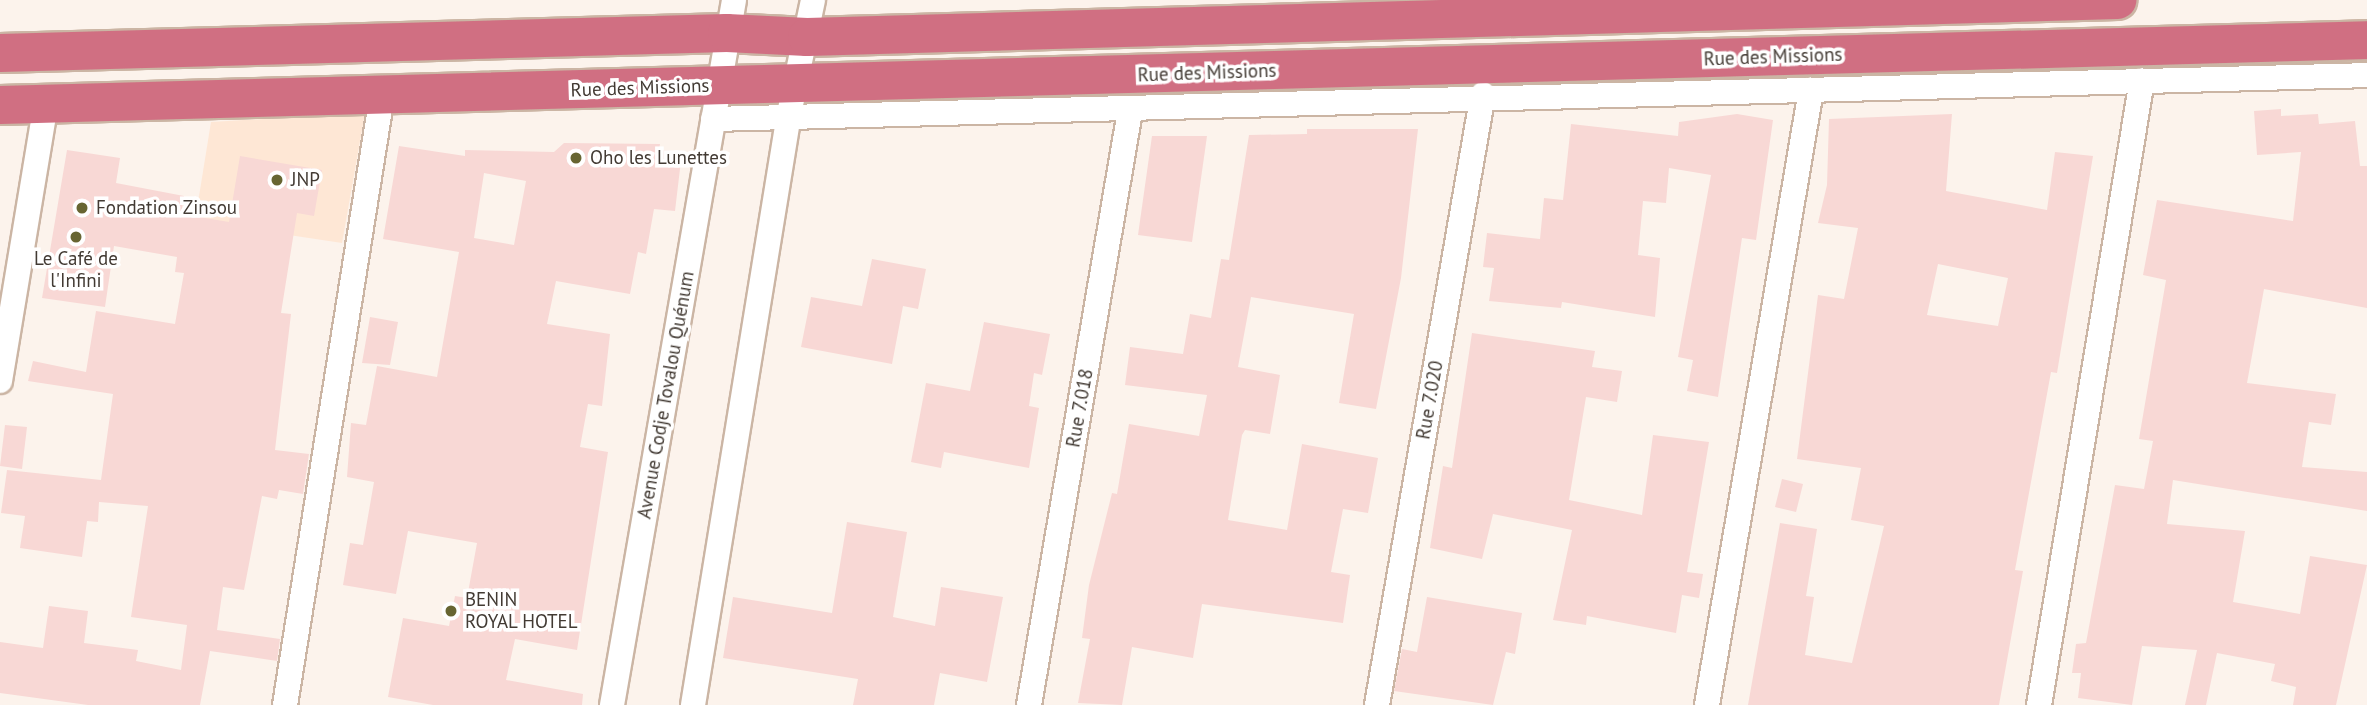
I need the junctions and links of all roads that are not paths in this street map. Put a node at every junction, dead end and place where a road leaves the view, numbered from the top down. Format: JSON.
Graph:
{"nodes":[{"id":1,"x":813,"y":0,"type":"edge"},
{"id":2,"x":2117,"y":0,"type":"edge"},
{"id":3,"x":731,"y":17,"type":"edge"},
{"id":4,"x":807,"y":37,"type":"junction"},
{"id":5,"x":2367,"y":40,"type":"edge"},
{"id":6,"x":0,"y":53,"type":"edge"},
{"id":7,"x":2367,"y":75,"type":"edge"},
{"id":8,"x":2142,"y":80,"type":"junction"},
{"id":9,"x":1811,"y":90,"type":"junction"},
{"id":10,"x":1483,"y":94,"type":"junction"},
{"id":11,"x":383,"y":96,"type":"junction"},
{"id":12,"x":793,"y":99,"type":"junction"},
{"id":13,"x":716,"y":102,"type":"junction"},
{"id":14,"x":46,"y":104,"type":"junction"},
{"id":15,"x":0,"y":105,"type":"edge"},
{"id":16,"x":1130,"y":111,"type":"junction"},
{"id":17,"x":0,"y":381,"type":"edge"},
{"id":18,"x":285,"y":705,"type":"edge"},
{"id":19,"x":612,"y":705,"type":"edge"},
{"id":20,"x":694,"y":705,"type":"edge"},
{"id":21,"x":1029,"y":705,"type":"edge"},
{"id":22,"x":1377,"y":705,"type":"edge"},
{"id":23,"x":1707,"y":705,"type":"edge"},
{"id":24,"x":2039,"y":705,"type":"edge"}],
"edges":[{"from":1,"to":4,"type":"street"},
{"from":2,"to":4,"type":"highway"},
{"from":3,"to":4,"type":"highway"},
{"from":3,"to":6,"type":"highway"},
{"from":3,"to":13,"type":"street","name":"Avenue Codje Tovalou Quénum"},
{"from":4,"to":12,"type":"street"},
{"from":5,"to":12,"type":"highway","name":"Rue des Missions"},
{"from":7,"to":8,"type":"street"},
{"from":8,"to":9,"type":"street"},
{"from":8,"to":24,"type":"street"},
{"from":9,"to":10,"type":"street"},
{"from":9,"to":23,"type":"street"},
{"from":10,"to":16,"type":"street"},
{"from":10,"to":22,"type":"street","name":"Rue 7.020"},
{"from":11,"to":13,"type":"highway","name":"Rue des Missions"},
{"from":11,"to":14,"type":"highway","name":"Rue des Missions"},
{"from":11,"to":18,"type":"street"},
{"from":12,"to":13,"type":"highway","name":"Rue des Missions"},
{"from":12,"to":16,"type":"street"},
{"from":12,"to":20,"type":"street"},
{"from":13,"to":19,"type":"street","name":"Avenue Codje Tovalou Quénum"},
{"from":14,"to":15,"type":"highway","name":"Rue des Missions"},
{"from":14,"to":17,"type":"street"},
{"from":16,"to":21,"type":"street","name":"Rue 7.018"}]}
